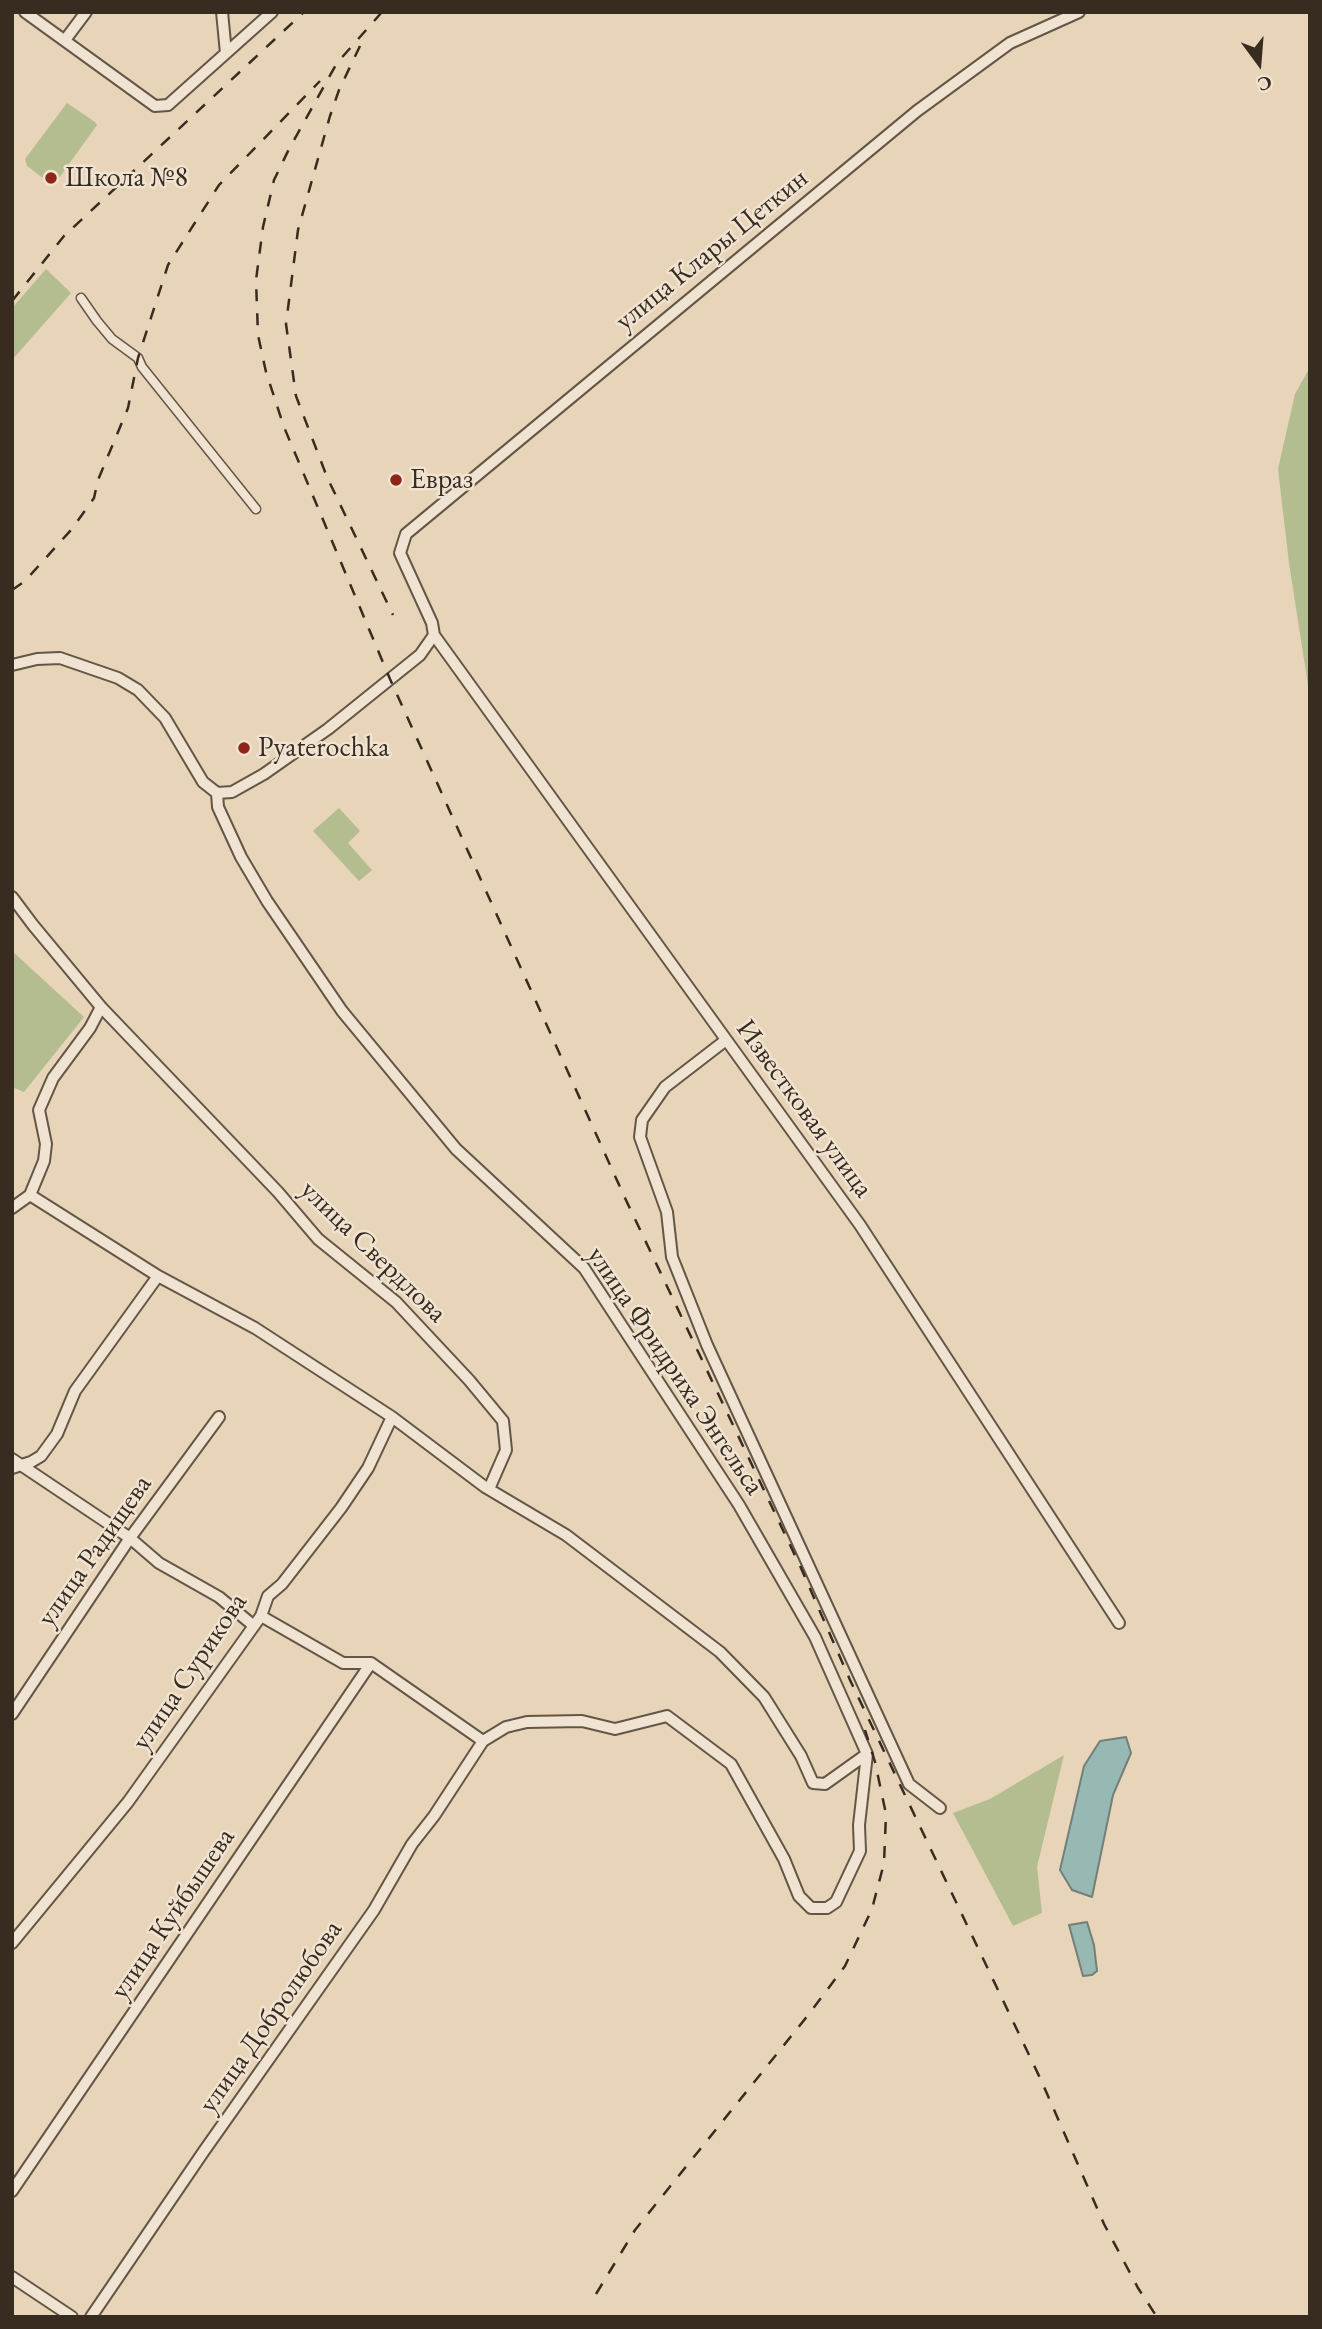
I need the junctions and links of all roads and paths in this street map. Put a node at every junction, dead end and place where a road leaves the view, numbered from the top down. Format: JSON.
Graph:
{"nodes":[{"id":1,"x":25,"y":12,"type":"edge"},
{"id":2,"x":86,"y":12,"type":"edge"},
{"id":3,"x":222,"y":12,"type":"edge"},
{"id":4,"x":272,"y":12,"type":"edge"},
{"id":5,"x":1079,"y":12,"type":"edge"},
{"id":6,"x":65,"y":40,"type":"junction"},
{"id":7,"x":226,"y":52,"type":"junction"},
{"id":8,"x":80,"y":298,"type":"dead end"},
{"id":9,"x":256,"y":509,"type":"dead end"},
{"id":10,"x":434,"y":635,"type":"junction"},
{"id":11,"x":12,"y":665,"type":"edge"},
{"id":12,"x":217,"y":793,"type":"junction"},
{"id":13,"x":12,"y":897,"type":"edge"},
{"id":14,"x":101,"y":1007,"type":"junction"},
{"id":15,"x":726,"y":1040,"type":"junction"},
{"id":16,"x":30,"y":1195,"type":"junction"},
{"id":17,"x":12,"y":1208,"type":"edge"},
{"id":18,"x":159,"y":1276,"type":"junction"},
{"id":19,"x":219,"y":1417,"type":"dead end"},
{"id":20,"x":392,"y":1418,"type":"junction"},
{"id":21,"x":15,"y":1464,"type":"edge"},
{"id":22,"x":489,"y":1489,"type":"junction"},
{"id":23,"x":130,"y":1538,"type":"junction"},
{"id":24,"x":261,"y":1616,"type":"junction"},
{"id":25,"x":1119,"y":1623,"type":"dead end"},
{"id":26,"x":254,"y":1626,"type":"junction"},
{"id":27,"x":371,"y":1663,"type":"junction"},
{"id":28,"x":12,"y":1714,"type":"edge"},
{"id":29,"x":483,"y":1741,"type":"junction"},
{"id":30,"x":867,"y":1754,"type":"junction"},
{"id":31,"x":940,"y":1808,"type":"dead end"},
{"id":32,"x":12,"y":1943,"type":"edge"},
{"id":33,"x":12,"y":2191,"type":"edge"},
{"id":34,"x":12,"y":2277,"type":"edge"},
{"id":35,"x":72,"y":2317,"type":"edge"},
{"id":36,"x":91,"y":2317,"type":"edge"}],
"edges":[{"from":1,"to":6,"type":"street"},
{"from":2,"to":6,"type":"street"},
{"from":3,"to":7,"type":"street"},
{"from":4,"to":7,"type":"street"},
{"from":5,"to":10,"type":"street","name":"улица Клары Цеткин"},
{"from":6,"to":7,"type":"street"},
{"from":8,"to":9,"type":"street"},
{"from":10,"to":12,"type":"street"},
{"from":10,"to":15,"type":"street","name":"Известковая улица"},
{"from":11,"to":12,"type":"street","name":"улица Фридриха Энгельса"},
{"from":12,"to":30,"type":"street","name":"улица Фридриха Энгельса"},
{"from":13,"to":14,"type":"street"},
{"from":14,"to":16,"type":"street"},
{"from":14,"to":22,"type":"street","name":"улица Свердлова"},
{"from":15,"to":25,"type":"street","name":"Известковая улица"},
{"from":15,"to":31,"type":"street"},
{"from":16,"to":17,"type":"street"},
{"from":16,"to":18,"type":"street"},
{"from":18,"to":20,"type":"street"},
{"from":18,"to":21,"type":"street"},
{"from":19,"to":23,"type":"street","name":"улица Радищева"},
{"from":20,"to":22,"type":"street"},
{"from":20,"to":24,"type":"street","name":"улица Сурикова"},
{"from":21,"to":23,"type":"street"},
{"from":22,"to":30,"type":"street"},
{"from":23,"to":26,"type":"street"},
{"from":23,"to":28,"type":"street","name":"улица Радищева"},
{"from":24,"to":26,"type":"street","name":"улица Сурикова"},
{"from":24,"to":27,"type":"street"},
{"from":26,"to":32,"type":"street","name":"улица Сурикова"},
{"from":27,"to":29,"type":"street"},
{"from":27,"to":33,"type":"street","name":"улица Куйбышева"},
{"from":29,"to":30,"type":"street"},
{"from":29,"to":36,"type":"street","name":"улица Добролюбова"},
{"from":34,"to":35,"type":"street"}]}
